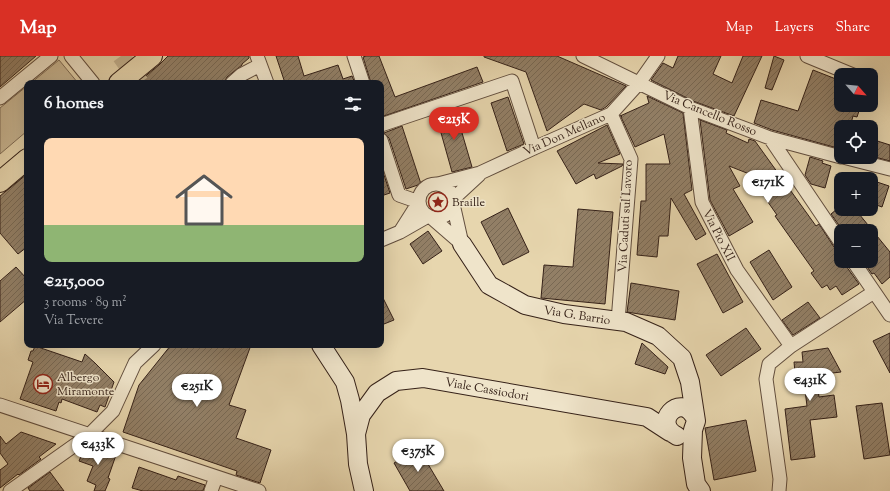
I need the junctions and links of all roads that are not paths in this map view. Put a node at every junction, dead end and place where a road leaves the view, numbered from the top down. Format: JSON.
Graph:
{"nodes":[{"id":1,"x":51,"y":56,"type":"edge"},
{"id":2,"x":71,"y":56,"type":"edge"},
{"id":3,"x":152,"y":56,"type":"edge"},
{"id":4,"x":354,"y":56,"type":"edge"},
{"id":5,"x":583,"y":56,"type":"edge"},
{"id":6,"x":658,"y":56,"type":"edge"},
{"id":7,"x":807,"y":56,"type":"edge"},
{"id":8,"x":258,"y":61,"type":"edge"},
{"id":9,"x":837,"y":68,"type":"edge"},
{"id":10,"x":91,"y":80,"type":"edge"},
{"id":11,"x":123,"y":80,"type":"edge"},
{"id":12,"x":235,"y":80,"type":"edge"},
{"id":13,"x":266,"y":80,"type":"edge"},
{"id":14,"x":362,"y":80,"type":"edge"},
{"id":15,"x":638,"y":83,"type":"junction"},
{"id":16,"x":0,"y":98,"type":"edge"},
{"id":17,"x":690,"y":108,"type":"junction"},
{"id":18,"x":611,"y":114,"type":"junction"},
{"id":19,"x":384,"y":124,"type":"edge"},
{"id":20,"x":770,"y":138,"type":"junction"},
{"id":21,"x":534,"y":148,"type":"junction"},
{"id":22,"x":384,"y":149,"type":"edge"},
{"id":23,"x":834,"y":155,"type":"edge"},
{"id":24,"x":24,"y":162,"type":"edge"},
{"id":25,"x":870,"y":164,"type":"edge"},
{"id":26,"x":890,"y":169,"type":"edge"},
{"id":27,"x":480,"y":173,"type":"junction"},
{"id":28,"x":0,"y":182,"type":"edge"},
{"id":29,"x":438,"y":184,"type":"junction"},
{"id":30,"x":419,"y":202,"type":"junction"},
{"id":31,"x":453,"y":202,"type":"junction"},
{"id":32,"x":430,"y":217,"type":"junction"},
{"id":33,"x":400,"y":232,"type":"junction"},
{"id":34,"x":834,"y":233,"type":"edge"},
{"id":35,"x":384,"y":239,"type":"edge"},
{"id":36,"x":462,"y":244,"type":"junction"},
{"id":37,"x":858,"y":268,"type":"edge"},
{"id":38,"x":874,"y":292,"type":"junction"},
{"id":39,"x":890,"y":315,"type":"edge"},
{"id":40,"x":618,"y":321,"type":"junction"},
{"id":41,"x":791,"y":346,"type":"junction"},
{"id":42,"x":151,"y":348,"type":"edge"},
{"id":43,"x":323,"y":348,"type":"edge"},
{"id":44,"x":345,"y":382,"type":"junction"},
{"id":45,"x":690,"y":382,"type":"junction"},
{"id":46,"x":377,"y":393,"type":"junction"},
{"id":47,"x":0,"y":405,"type":"edge"},
{"id":48,"x":675,"y":410,"type":"junction"},
{"id":49,"x":647,"y":418,"type":"junction"},
{"id":50,"x":685,"y":429,"type":"junction"},
{"id":51,"x":356,"y":434,"type":"junction"},
{"id":52,"x":90,"y":435,"type":"junction"},
{"id":53,"x":216,"y":477,"type":"junction"},
{"id":54,"x":19,"y":489,"type":"edge"},
{"id":55,"x":211,"y":491,"type":"edge"},
{"id":56,"x":259,"y":491,"type":"edge"},
{"id":57,"x":364,"y":491,"type":"edge"},
{"id":58,"x":701,"y":491,"type":"edge"},
{"id":59,"x":780,"y":491,"type":"edge"}],
"edges":[{"from":1,"to":16,"type":"street"},
{"from":2,"to":10,"type":"street"},
{"from":3,"to":11,"type":"main road"},
{"from":4,"to":14,"type":"street"},
{"from":5,"to":15,"type":"street","name":"Via Cancello Rosso"},
{"from":6,"to":15,"type":"street","name":"Via Don Mellano"},
{"from":7,"to":9,"type":"street"},
{"from":8,"to":12,"type":"street"},
{"from":8,"to":13,"type":"street"},
{"from":15,"to":17,"type":"street","name":"Via Cancello Rosso"},
{"from":15,"to":18,"type":"street","name":"Via Don Mellano"},
{"from":17,"to":20,"type":"street","name":"Via Cancello Rosso"},
{"from":17,"to":41,"type":"street","name":"Via Pio XII"},
{"from":18,"to":21,"type":"street","name":"Via Don Mellano"},
{"from":18,"to":40,"type":"street","name":"Via Caduti sul Lavoro"},
{"from":19,"to":21,"type":"street"},
{"from":20,"to":23,"type":"street","name":"Via Cancello Rosso"},
{"from":20,"to":34,"type":"street"},
{"from":21,"to":27,"type":"street","name":"Via Don Mellano"},
{"from":22,"to":30,"type":"street"},
{"from":24,"to":28,"type":"main road"},
{"from":25,"to":26,"type":"street","name":"Via Cancello Rosso"},
{"from":27,"to":29,"type":"street"},
{"from":27,"to":31,"type":"street"},
{"from":29,"to":30,"type":"street"},
{"from":29,"to":31,"type":"street"},
{"from":30,"to":32,"type":"street"},
{"from":30,"to":33,"type":"street"},
{"from":31,"to":32,"type":"street"},
{"from":31,"to":36,"type":"street"},
{"from":32,"to":33,"type":"street"},
{"from":32,"to":36,"type":"street"},
{"from":33,"to":35,"type":"street"},
{"from":36,"to":40,"type":"street","name":"Via G. Barrio"},
{"from":37,"to":38,"type":"street"},
{"from":38,"to":39,"type":"street"},
{"from":38,"to":41,"type":"street"},
{"from":40,"to":45,"type":"street","name":"Via G. Barrio"},
{"from":41,"to":59,"type":"street"},
{"from":42,"to":52,"type":"street"},
{"from":43,"to":44,"type":"street"},
{"from":44,"to":46,"type":"street"},
{"from":44,"to":51,"type":"street"},
{"from":45,"to":48,"type":"street"},
{"from":45,"to":50,"type":"street","name":"Via G. Barrio"},
{"from":46,"to":49,"type":"street","name":"Viale Cassiodori"},
{"from":46,"to":51,"type":"street","name":"Viale Cassiodori"},
{"from":47,"to":52,"type":"street"},
{"from":48,"to":49,"type":"street","name":"Viale Cassiodori"},
{"from":48,"to":50,"type":"street"},
{"from":48,"to":50,"type":"street"},
{"from":49,"to":50,"type":"street","name":"Viale Cassiodori"},
{"from":50,"to":58,"type":"street"},
{"from":51,"to":57,"type":"street"},
{"from":52,"to":53,"type":"street"},
{"from":52,"to":54,"type":"street"},
{"from":53,"to":55,"type":"street"},
{"from":53,"to":56,"type":"street"}]}
